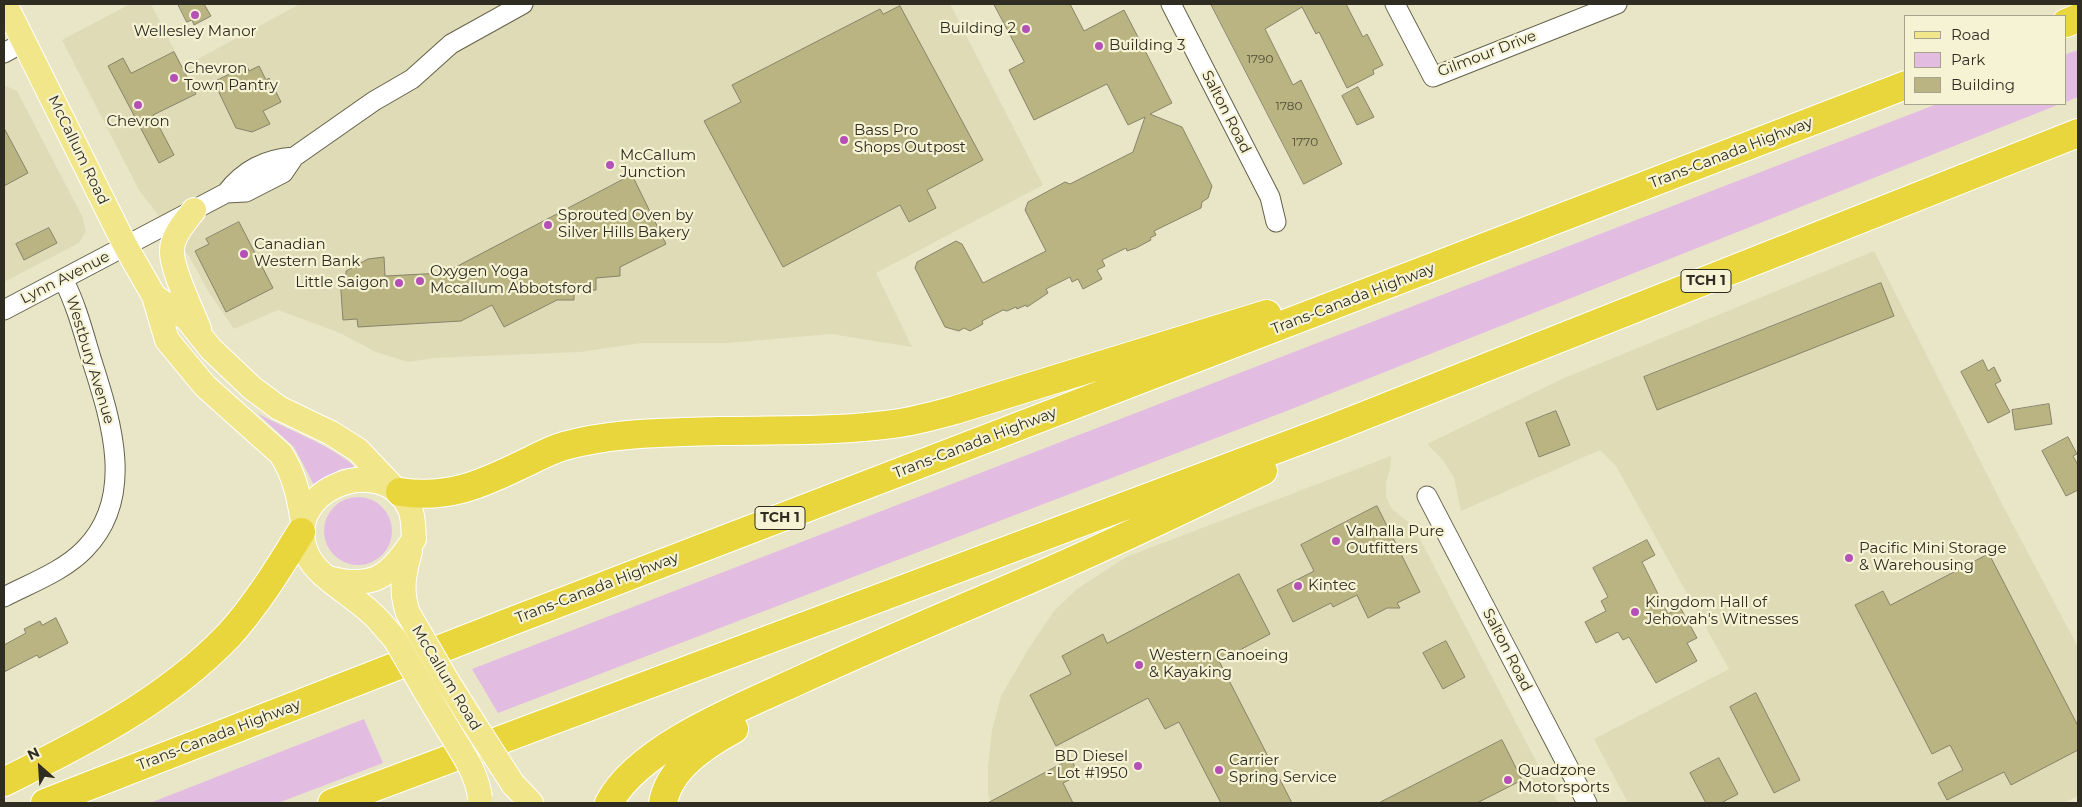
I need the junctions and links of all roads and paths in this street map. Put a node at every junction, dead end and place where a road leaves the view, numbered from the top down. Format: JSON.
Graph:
{"nodes":[{"id":1,"x":5,"y":4,"type":"edge"},
{"id":2,"x":523,"y":4,"type":"edge"},
{"id":3,"x":1170,"y":4,"type":"edge"},
{"id":4,"x":1395,"y":4,"type":"edge"},
{"id":5,"x":1617,"y":4,"type":"edge"},
{"id":6,"x":14,"y":48,"type":"edge"},
{"id":7,"x":1904,"y":86,"type":"edge"},
{"id":8,"x":2078,"y":133,"type":"edge"},
{"id":9,"x":194,"y":210,"type":"junction"},
{"id":10,"x":1276,"y":222,"type":"dead end"},
{"id":11,"x":1517,"y":236,"type":"junction"},
{"id":12,"x":126,"y":246,"type":"junction"},
{"id":13,"x":63,"y":279,"type":"junction"},
{"id":14,"x":154,"y":296,"type":"junction"},
{"id":15,"x":4,"y":310,"type":"edge"},
{"id":16,"x":201,"y":335,"type":"junction"},
{"id":17,"x":1333,"y":428,"type":"junction"},
{"id":18,"x":396,"y":489,"type":"junction"},
{"id":19,"x":1428,"y":496,"type":"dead end"},
{"id":20,"x":302,"y":527,"type":"junction"},
{"id":21,"x":414,"y":539,"type":"junction"},
{"id":22,"x":328,"y":578,"type":"junction"},
{"id":23,"x":4,"y":597,"type":"edge"},
{"id":24,"x":888,"y":639,"type":"junction"},
{"id":25,"x":4,"y":782,"type":"edge"},
{"id":26,"x":480,"y":801,"type":"edge"},
{"id":27,"x":45,"y":803,"type":"edge"},
{"id":28,"x":332,"y":803,"type":"edge"},
{"id":29,"x":531,"y":803,"type":"edge"},
{"id":30,"x":609,"y":803,"type":"edge"},
{"id":31,"x":663,"y":803,"type":"edge"},
{"id":32,"x":1587,"y":803,"type":"edge"}],
"edges":[{"from":1,"to":6,"type":"main road","name":"McCallum Road"},
{"from":2,"to":9,"type":"street","name":"Lynn Avenue"},
{"from":3,"to":10,"type":"street","name":"Salton Road"},
{"from":4,"to":5,"type":"street","name":"Gilmour Drive"},
{"from":6,"to":12,"type":"main road","name":"McCallum Road"},
{"from":7,"to":11,"type":"highway","name":"Trans-Canada Highway","number":"TCH 1"},
{"from":8,"to":17,"type":"highway","number":"TCH 1"},
{"from":9,"to":12,"type":"street","name":"Lynn Avenue"},
{"from":9,"to":16,"type":"main road"},
{"from":11,"to":18,"type":"highway"},
{"from":11,"to":27,"type":"highway","name":"Trans-Canada Highway","number":"TCH 1"},
{"from":12,"to":13,"type":"street","name":"Lynn Avenue"},
{"from":12,"to":14,"type":"main road","name":"McCallum Road"},
{"from":13,"to":15,"type":"street","name":"Lynn Avenue"},
{"from":13,"to":23,"type":"street","name":"Westbury Avenue"},
{"from":14,"to":16,"type":"main road","name":"McCallum Road"},
{"from":14,"to":20,"type":"main road","name":"McCallum Road"},
{"from":16,"to":18,"type":"main road","name":"McCallum Road"},
{"from":17,"to":24,"type":"highway"},
{"from":17,"to":28,"type":"highway","number":"TCH 1"},
{"from":18,"to":20,"type":"main road"},
{"from":18,"to":21,"type":"main road"},
{"from":19,"to":32,"type":"street","name":"Salton Road"},
{"from":20,"to":22,"type":"main road"},
{"from":20,"to":25,"type":"highway"},
{"from":21,"to":22,"type":"main road"},
{"from":21,"to":29,"type":"main road","name":"McCallum Road","bridge":true},
{"from":22,"to":26,"type":"main road","name":"McCallum Road","bridge":true},
{"from":24,"to":30,"type":"highway"},
{"from":24,"to":31,"type":"highway"}]}
